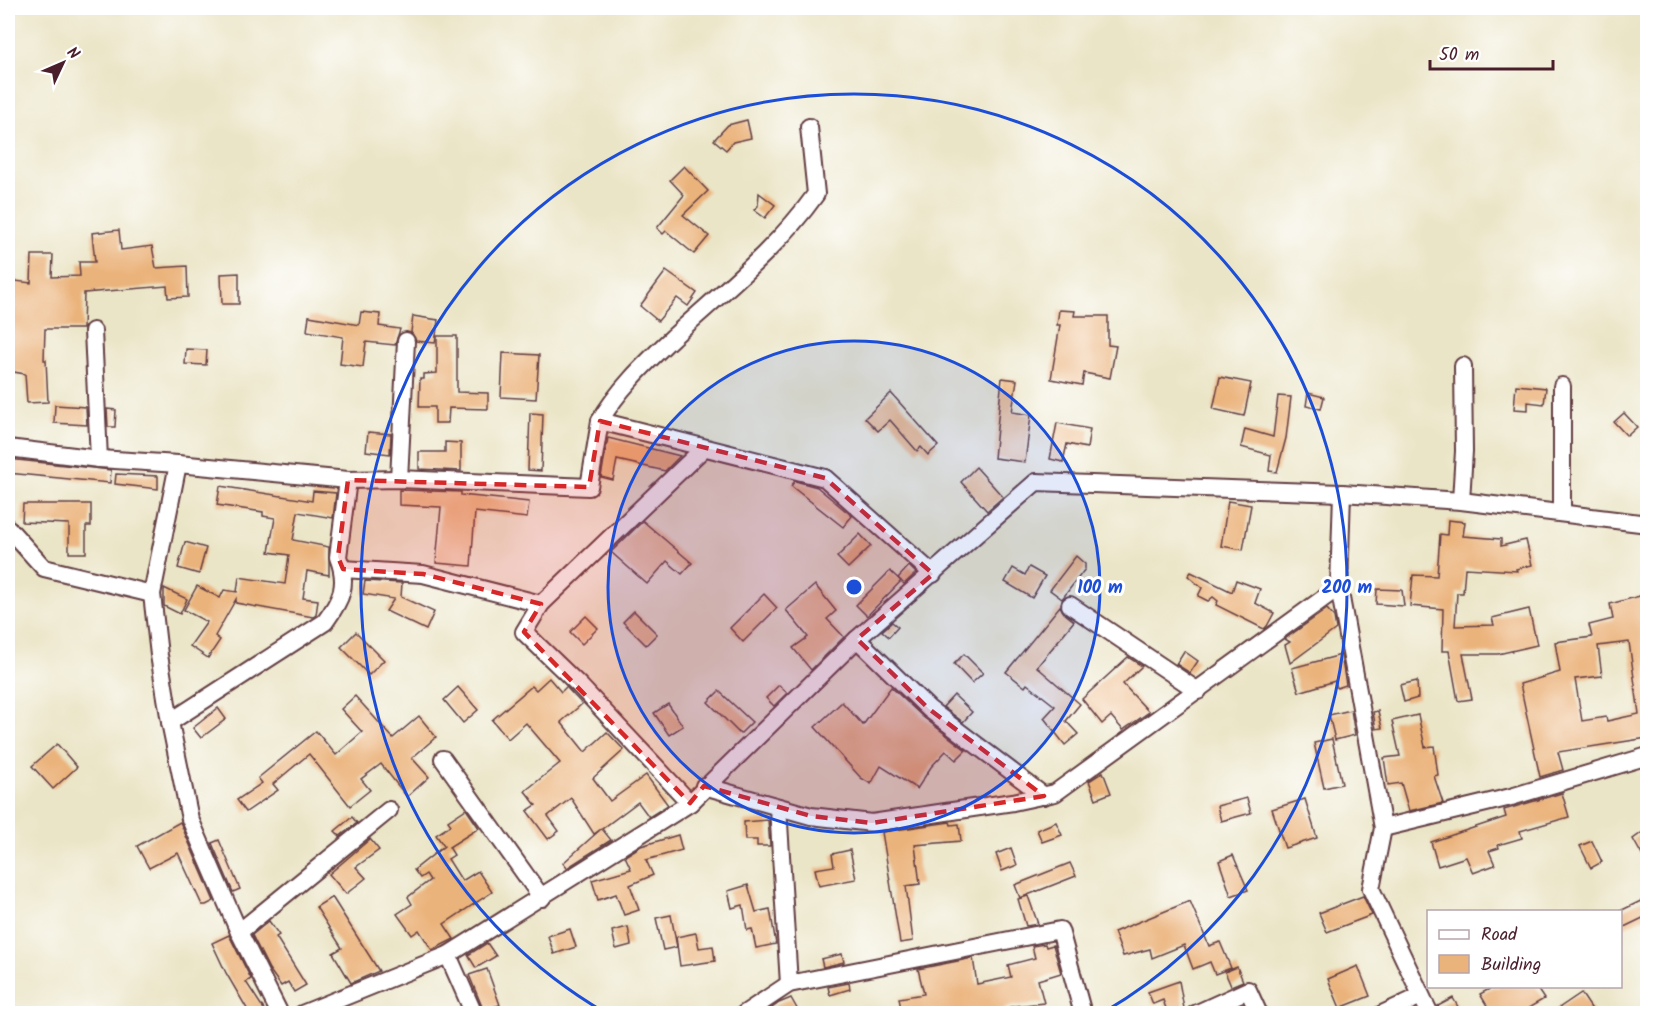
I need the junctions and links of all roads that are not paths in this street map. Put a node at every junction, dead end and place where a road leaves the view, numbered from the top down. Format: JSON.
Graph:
{"nodes":[{"id":1,"x":809,"y":127,"type":"dead end"},
{"id":2,"x":93,"y":331,"type":"dead end"},
{"id":3,"x":406,"y":341,"type":"dead end"},
{"id":4,"x":1462,"y":366,"type":"dead end"},
{"id":5,"x":1562,"y":386,"type":"dead end"},
{"id":6,"x":600,"y":421,"type":"junction"},
{"id":7,"x":8,"y":448,"type":"edge"},
{"id":8,"x":704,"y":448,"type":"junction"},
{"id":9,"x":99,"y":459,"type":"junction"},
{"id":10,"x":178,"y":464,"type":"junction"},
{"id":11,"x":399,"y":479,"type":"junction"},
{"id":12,"x":348,"y":480,"type":"junction"},
{"id":13,"x":1342,"y":494,"type":"junction"},
{"id":14,"x":1461,"y":501,"type":"junction"},
{"id":15,"x":1562,"y":513,"type":"junction"},
{"id":16,"x":1647,"y":524,"type":"edge"},
{"id":17,"x":8,"y":528,"type":"edge"},
{"id":18,"x":343,"y":569,"type":"junction"},
{"id":19,"x":933,"y":574,"type":"junction"},
{"id":20,"x":1339,"y":587,"type":"junction"},
{"id":21,"x":152,"y":594,"type":"junction"},
{"id":22,"x":541,"y":604,"type":"junction"},
{"id":23,"x":1070,"y":605,"type":"dead end"},
{"id":24,"x":857,"y":639,"type":"junction"},
{"id":25,"x":1198,"y":691,"type":"junction"},
{"id":26,"x":170,"y":722,"type":"junction"},
{"id":27,"x":1647,"y":756,"type":"edge"},
{"id":28,"x":443,"y":759,"type":"dead end"},
{"id":29,"x":704,"y":786,"type":"junction"},
{"id":30,"x":1044,"y":796,"type":"junction"},
{"id":31,"x":690,"y":803,"type":"junction"},
{"id":32,"x":778,"y":807,"type":"junction"},
{"id":33,"x":389,"y":810,"type":"dead end"},
{"id":34,"x":1383,"y":828,"type":"junction"},
{"id":35,"x":542,"y":898,"type":"junction"},
{"id":36,"x":239,"y":932,"type":"junction"},
{"id":37,"x":448,"y":955,"type":"junction"},
{"id":38,"x":789,"y":984,"type":"junction"},
{"id":39,"x":1421,"y":996,"type":"junction"},
{"id":40,"x":280,"y":1014,"type":"edge"},
{"id":41,"x":302,"y":1014,"type":"edge"},
{"id":42,"x":474,"y":1014,"type":"edge"},
{"id":43,"x":744,"y":1014,"type":"edge"},
{"id":44,"x":1083,"y":1014,"type":"edge"},
{"id":45,"x":1195,"y":1014,"type":"edge"},
{"id":46,"x":1259,"y":1014,"type":"edge"},
{"id":47,"x":1382,"y":1014,"type":"edge"},
{"id":48,"x":1430,"y":1014,"type":"edge"}],
"edges":[{"from":1,"to":6,"type":"street"},
{"from":2,"to":9,"type":"street"},
{"from":3,"to":11,"type":"street"},
{"from":4,"to":14,"type":"street"},
{"from":5,"to":15,"type":"street"},
{"from":6,"to":8,"type":"street"},
{"from":6,"to":11,"type":"street"},
{"from":7,"to":9,"type":"street"},
{"from":8,"to":19,"type":"street"},
{"from":8,"to":22,"type":"street"},
{"from":9,"to":10,"type":"street"},
{"from":10,"to":12,"type":"street"},
{"from":10,"to":21,"type":"street"},
{"from":11,"to":12,"type":"street"},
{"from":12,"to":18,"type":"street"},
{"from":13,"to":14,"type":"street"},
{"from":13,"to":19,"type":"street"},
{"from":13,"to":20,"type":"street"},
{"from":14,"to":15,"type":"street"},
{"from":15,"to":16,"type":"street"},
{"from":17,"to":21,"type":"street"},
{"from":18,"to":22,"type":"street"},
{"from":18,"to":26,"type":"street"},
{"from":19,"to":24,"type":"street"},
{"from":20,"to":25,"type":"street"},
{"from":20,"to":34,"type":"street"},
{"from":21,"to":26,"type":"street"},
{"from":22,"to":31,"type":"street"},
{"from":23,"to":25,"type":"street"},
{"from":24,"to":29,"type":"street"},
{"from":24,"to":30,"type":"street"},
{"from":25,"to":30,"type":"street"},
{"from":26,"to":36,"type":"street"},
{"from":27,"to":34,"type":"street"},
{"from":28,"to":35,"type":"street"},
{"from":29,"to":31,"type":"street"},
{"from":29,"to":32,"type":"street"},
{"from":30,"to":32,"type":"street"},
{"from":31,"to":35,"type":"street"},
{"from":32,"to":38,"type":"street"},
{"from":33,"to":36,"type":"street"},
{"from":34,"to":39,"type":"street"},
{"from":35,"to":37,"type":"street"},
{"from":36,"to":40,"type":"street"},
{"from":37,"to":41,"type":"street"},
{"from":37,"to":42,"type":"street"},
{"from":38,"to":43,"type":"street"},
{"from":38,"to":44,"type":"street"},
{"from":39,"to":47,"type":"street"},
{"from":39,"to":48,"type":"street"},
{"from":45,"to":46,"type":"street"}]}
